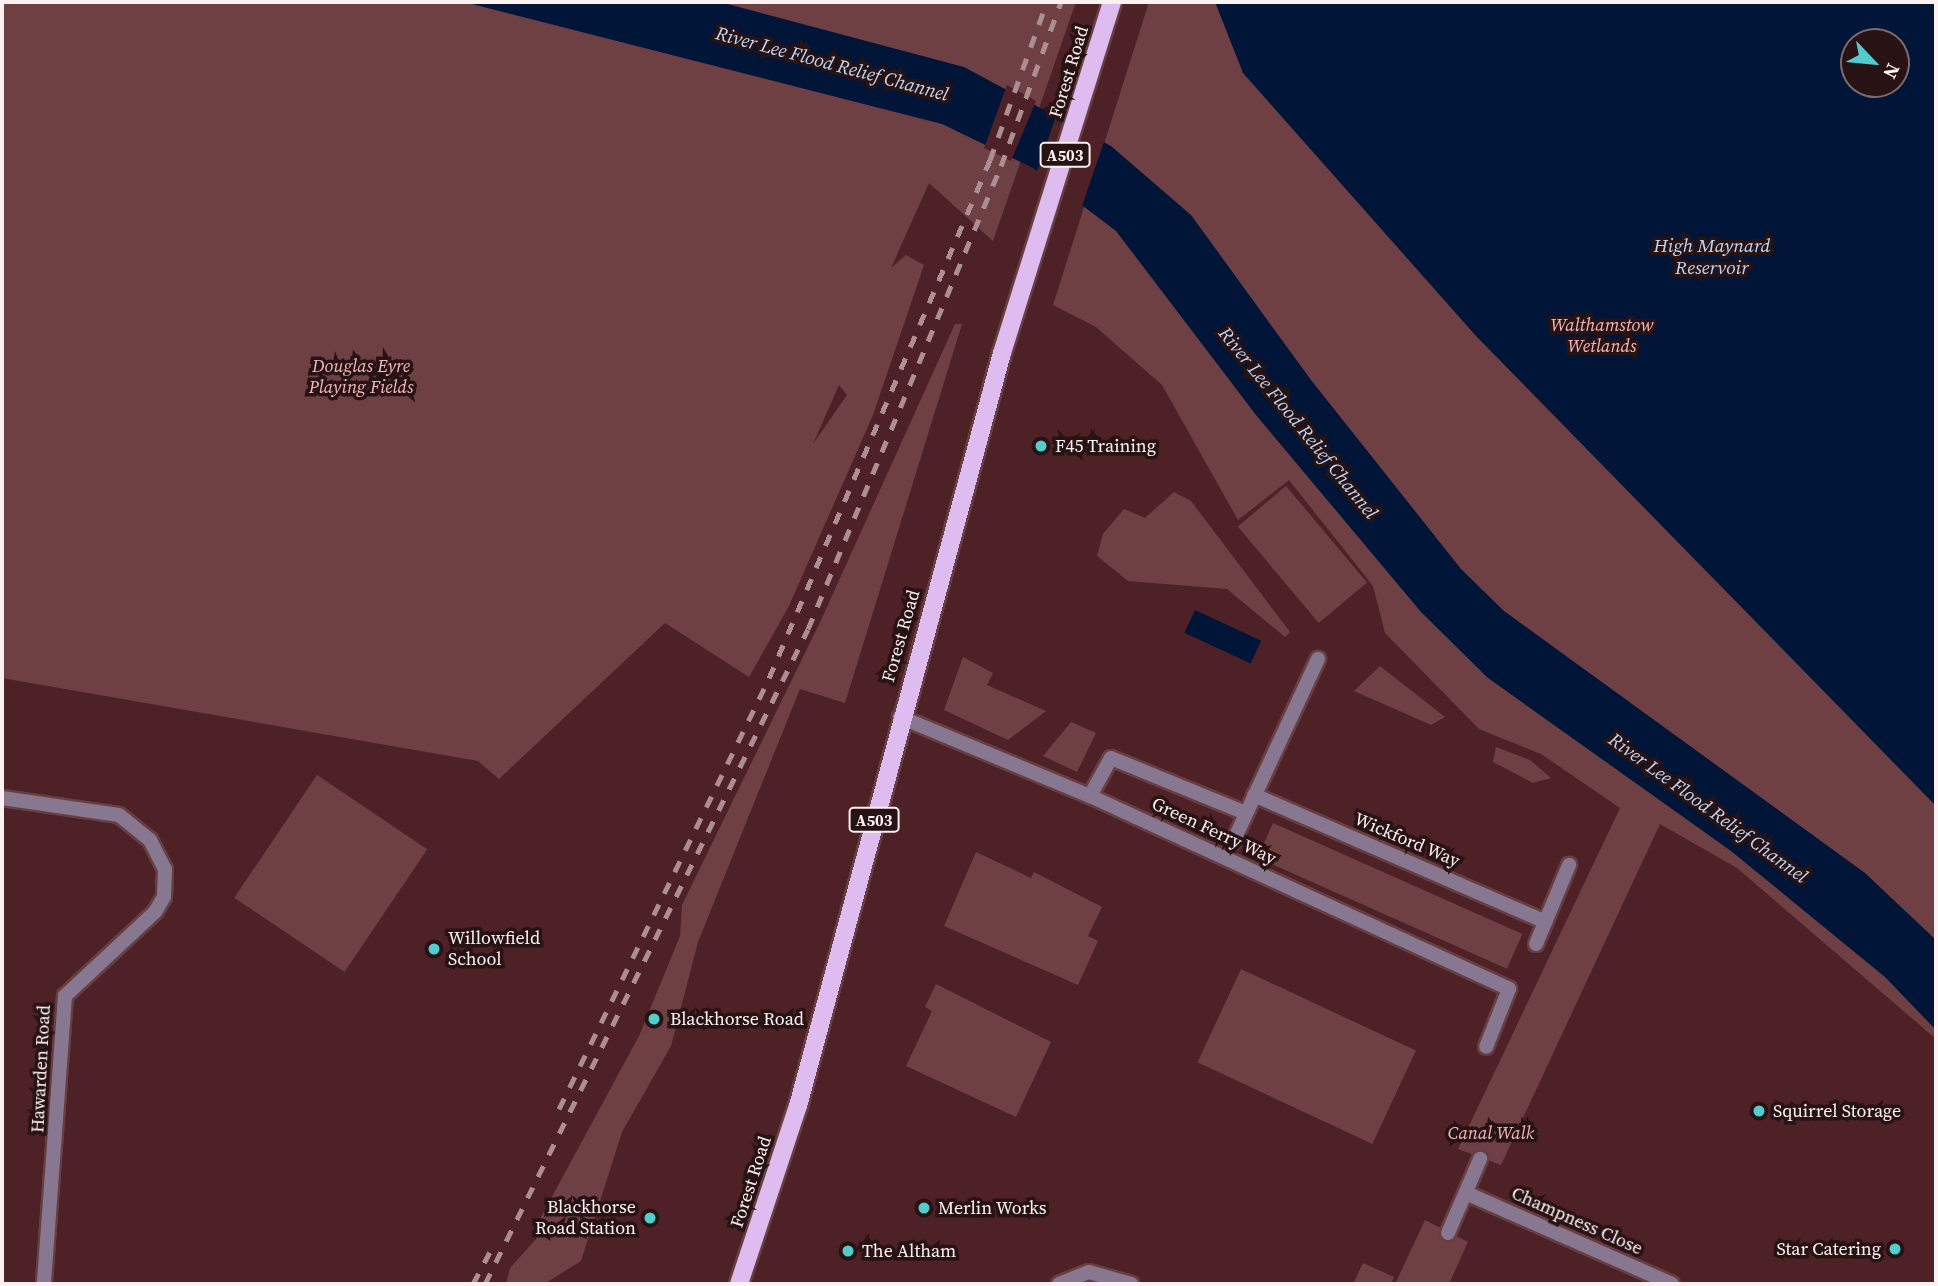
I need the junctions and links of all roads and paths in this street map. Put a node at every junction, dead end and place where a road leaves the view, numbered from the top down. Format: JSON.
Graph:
{"nodes":[{"id":1,"x":1112,"y":2,"type":"edge"},
{"id":2,"x":1318,"y":659,"type":"dead end"},
{"id":3,"x":900,"y":717,"type":"junction"},
{"id":4,"x":1254,"y":795,"type":"junction"},
{"id":5,"x":1090,"y":796,"type":"junction"},
{"id":6,"x":2,"y":798,"type":"edge"},
{"id":7,"x":1246,"y":813,"type":"junction"},
{"id":8,"x":1233,"y":842,"type":"dead end"},
{"id":9,"x":1569,"y":865,"type":"dead end"},
{"id":10,"x":1546,"y":922,"type":"junction"},
{"id":11,"x":1536,"y":944,"type":"dead end"},
{"id":12,"x":1486,"y":1047,"type":"dead end"},
{"id":13,"x":1480,"y":1159,"type":"dead end"},
{"id":14,"x":1466,"y":1193,"type":"junction"},
{"id":15,"x":1448,"y":1234,"type":"dead end"},
{"id":16,"x":44,"y":1284,"type":"edge"},
{"id":17,"x":739,"y":1284,"type":"edge"},
{"id":18,"x":1059,"y":1284,"type":"edge"},
{"id":19,"x":1131,"y":1284,"type":"edge"},
{"id":20,"x":1672,"y":1284,"type":"edge"}],
"edges":[{"from":1,"to":3,"type":"main road","name":"Forest Road","number":"A503"},
{"from":2,"to":4,"type":"street"},
{"from":3,"to":5,"type":"street","name":"Green Ferry Way"},
{"from":3,"to":17,"type":"main road","name":"Forest Road","number":"A503"},
{"from":4,"to":7,"type":"street"},
{"from":4,"to":10,"type":"street","name":"Wickford Way"},
{"from":5,"to":7,"type":"street"},
{"from":5,"to":12,"type":"street","name":"Green Ferry Way"},
{"from":6,"to":16,"type":"street","name":"Hawarden Road"},
{"from":7,"to":8,"type":"street"},
{"from":9,"to":10,"type":"street"},
{"from":10,"to":11,"type":"street"},
{"from":13,"to":14,"type":"street"},
{"from":14,"to":15,"type":"street"},
{"from":14,"to":20,"type":"street","name":"Champness Close"},
{"from":18,"to":19,"type":"street"}]}
